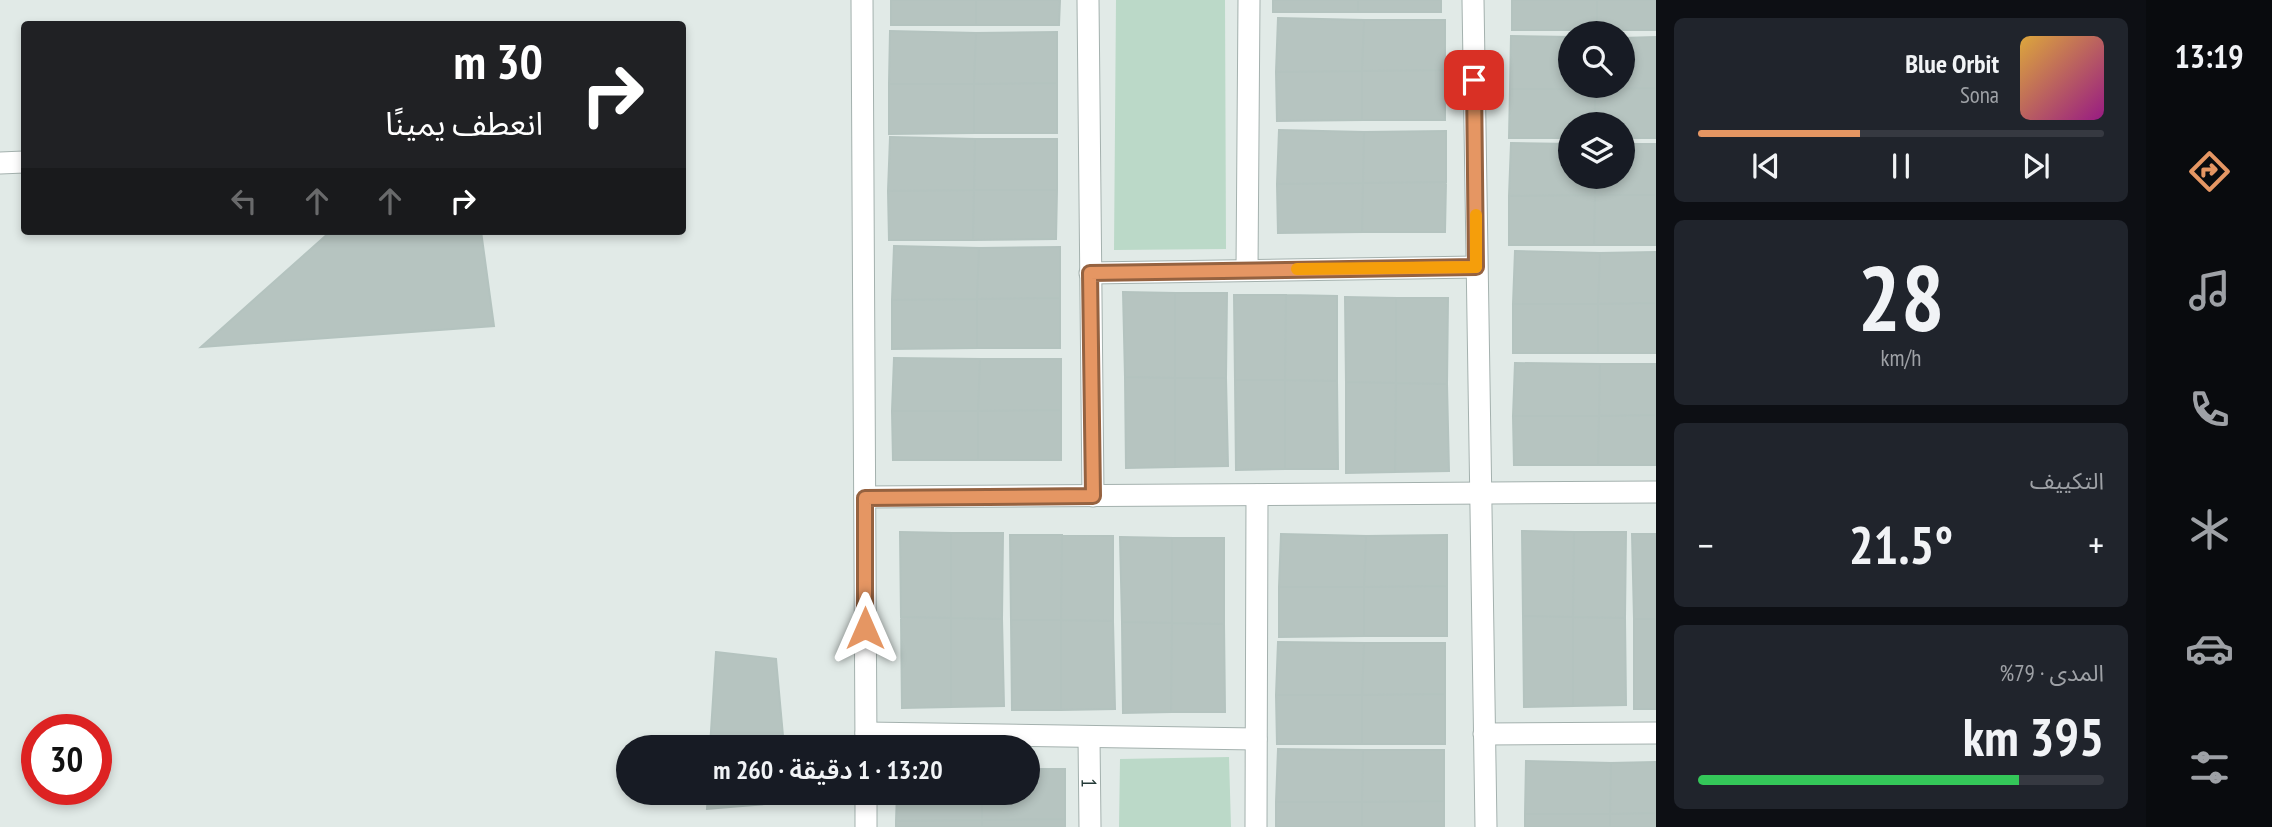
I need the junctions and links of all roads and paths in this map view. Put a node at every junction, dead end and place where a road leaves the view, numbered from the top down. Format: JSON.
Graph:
{"nodes":[{"id":1,"x":862,"y":0,"type":"edge"},
{"id":2,"x":1087,"y":0,"type":"edge"},
{"id":3,"x":1250,"y":0,"type":"edge"},
{"id":4,"x":1473,"y":0,"type":"edge"},
{"id":5,"x":21,"y":162,"type":"edge"},
{"id":6,"x":0,"y":163,"type":"edge"},
{"id":7,"x":1476,"y":267,"type":"junction"},
{"id":8,"x":1247,"y":270,"type":"junction"},
{"id":9,"x":1090,"y":273,"type":"junction"},
{"id":10,"x":1656,"y":492,"type":"edge"},
{"id":11,"x":1480,"y":493,"type":"junction"},
{"id":12,"x":1257,"y":495,"type":"junction"},
{"id":13,"x":1093,"y":496,"type":"junction"},
{"id":14,"x":865,"y":498,"type":"junction"},
{"id":15,"x":1656,"y":733,"type":"edge"},
{"id":16,"x":1484,"y":734,"type":"junction"},
{"id":17,"x":866,"y":735,"type":"edge"},
{"id":18,"x":1089,"y":737,"type":"junction"},
{"id":19,"x":1040,"y":738,"type":"edge"},
{"id":20,"x":1256,"y":739,"type":"junction"},
{"id":21,"x":866,"y":805,"type":"edge"},
{"id":22,"x":866,"y":827,"type":"edge"},
{"id":23,"x":1090,"y":827,"type":"edge"},
{"id":24,"x":1256,"y":827,"type":"edge"},
{"id":25,"x":1486,"y":827,"type":"edge"}],
"edges":[{"from":1,"to":14,"type":"street"},
{"from":2,"to":9,"type":"street"},
{"from":3,"to":8,"type":"street"},
{"from":4,"to":7,"type":"street"},
{"from":5,"to":6,"type":"street"},
{"from":7,"to":8,"type":"street"},
{"from":7,"to":11,"type":"street"},
{"from":8,"to":9,"type":"street"},
{"from":9,"to":13,"type":"street"},
{"from":10,"to":11,"type":"street"},
{"from":11,"to":12,"type":"street"},
{"from":11,"to":16,"type":"street"},
{"from":12,"to":13,"type":"street"},
{"from":12,"to":20,"type":"street"},
{"from":13,"to":14,"type":"street"},
{"from":14,"to":17,"type":"street"},
{"from":15,"to":16,"type":"street"},
{"from":16,"to":25,"type":"street"},
{"from":18,"to":19,"type":"street"},
{"from":18,"to":20,"type":"street"},
{"from":18,"to":23,"type":"street","name":"1"},
{"from":20,"to":24,"type":"street"},
{"from":21,"to":22,"type":"street"}]}
